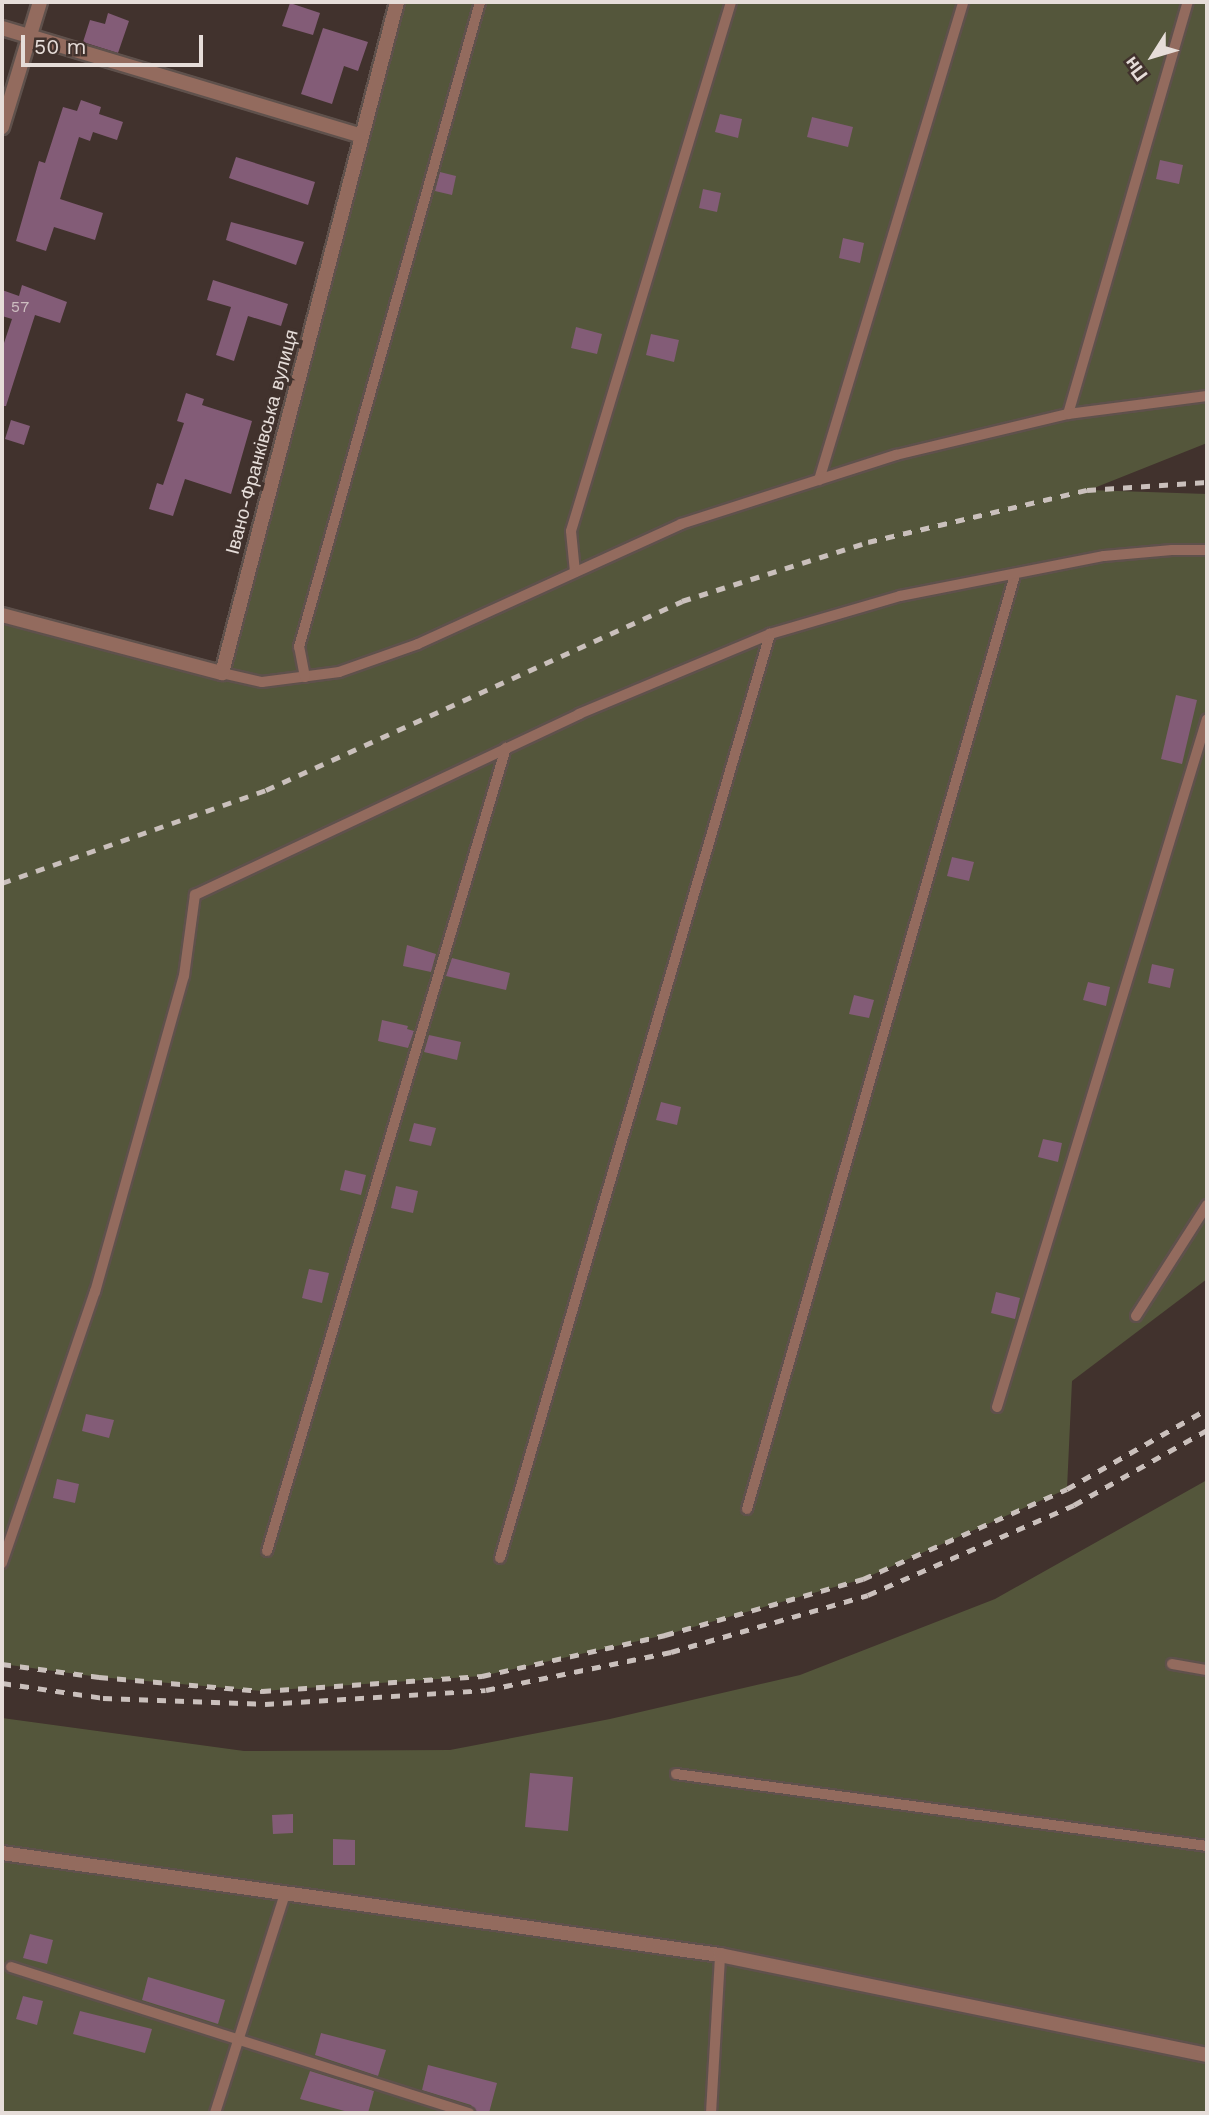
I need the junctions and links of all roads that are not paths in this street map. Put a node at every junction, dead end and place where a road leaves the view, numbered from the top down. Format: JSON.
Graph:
{"nodes":[{"id":1,"x":40,"y":2,"type":"edge"},
{"id":2,"x":397,"y":2,"type":"edge"},
{"id":3,"x":480,"y":2,"type":"edge"},
{"id":4,"x":731,"y":2,"type":"edge"},
{"id":5,"x":963,"y":2,"type":"edge"},
{"id":6,"x":1188,"y":2,"type":"edge"},
{"id":7,"x":2,"y":28,"type":"edge"},
{"id":8,"x":30,"y":36,"type":"junction"},
{"id":9,"x":2,"y":127,"type":"edge"},
{"id":10,"x":361,"y":136,"type":"junction"},
{"id":11,"x":1207,"y":396,"type":"edge"},
{"id":12,"x":1068,"y":414,"type":"junction"},
{"id":13,"x":819,"y":480,"type":"junction"},
{"id":14,"x":1207,"y":550,"type":"edge"},
{"id":15,"x":575,"y":572,"type":"junction"},
{"id":16,"x":1014,"y":575,"type":"junction"},
{"id":17,"x":2,"y":615,"type":"edge"},
{"id":18,"x":770,"y":634,"type":"junction"},
{"id":19,"x":222,"y":673,"type":"junction"},
{"id":20,"x":305,"y":677,"type":"junction"},
{"id":21,"x":1207,"y":719,"type":"edge"},
{"id":22,"x":506,"y":748,"type":"junction"},
{"id":23,"x":1207,"y":1205,"type":"edge"},
{"id":24,"x":1136,"y":1316,"type":"dead end"},
{"id":25,"x":997,"y":1407,"type":"dead end"},
{"id":26,"x":747,"y":1509,"type":"dead end"},
{"id":27,"x":267,"y":1552,"type":"dead end"},
{"id":28,"x":500,"y":1558,"type":"dead end"},
{"id":29,"x":2,"y":1563,"type":"edge"},
{"id":30,"x":1172,"y":1664,"type":"dead end"},
{"id":31,"x":1207,"y":1670,"type":"edge"},
{"id":32,"x":676,"y":1774,"type":"dead end"},
{"id":33,"x":1207,"y":1846,"type":"edge"},
{"id":34,"x":2,"y":1853,"type":"edge"},
{"id":35,"x":285,"y":1894,"type":"junction"},
{"id":36,"x":720,"y":1955,"type":"junction"},
{"id":37,"x":11,"y":1967,"type":"dead end"},
{"id":38,"x":239,"y":2041,"type":"junction"},
{"id":39,"x":1207,"y":2055,"type":"edge"},
{"id":40,"x":215,"y":2113,"type":"edge"},
{"id":41,"x":469,"y":2113,"type":"edge"},
{"id":42,"x":711,"y":2113,"type":"edge"}],
"edges":[{"from":1,"to":8,"type":"street"},
{"from":2,"to":10,"type":"street","name":"Івано-Франківська вулиця"},
{"from":3,"to":20,"type":"lane"},
{"from":4,"to":15,"type":"lane"},
{"from":5,"to":13,"type":"lane"},
{"from":6,"to":12,"type":"lane"},
{"from":7,"to":8,"type":"street"},
{"from":8,"to":9,"type":"street"},
{"from":8,"to":10,"type":"street"},
{"from":10,"to":19,"type":"street","name":"Івано-Франківська вулиця"},
{"from":11,"to":12,"type":"lane"},
{"from":12,"to":13,"type":"lane"},
{"from":13,"to":15,"type":"lane"},
{"from":14,"to":16,"type":"lane"},
{"from":15,"to":20,"type":"lane"},
{"from":16,"to":18,"type":"lane"},
{"from":16,"to":26,"type":"lane"},
{"from":17,"to":19,"type":"street"},
{"from":18,"to":22,"type":"lane"},
{"from":18,"to":28,"type":"lane"},
{"from":19,"to":20,"type":"lane"},
{"from":21,"to":25,"type":"lane"},
{"from":22,"to":27,"type":"lane"},
{"from":22,"to":29,"type":"lane"},
{"from":23,"to":24,"type":"lane"},
{"from":30,"to":31,"type":"lane"},
{"from":32,"to":33,"type":"lane"},
{"from":34,"to":35,"type":"street"},
{"from":35,"to":36,"type":"street"},
{"from":35,"to":38,"type":"lane"},
{"from":36,"to":39,"type":"street"},
{"from":36,"to":42,"type":"lane"},
{"from":37,"to":38,"type":"lane"},
{"from":38,"to":40,"type":"lane"},
{"from":38,"to":41,"type":"lane"}]}
